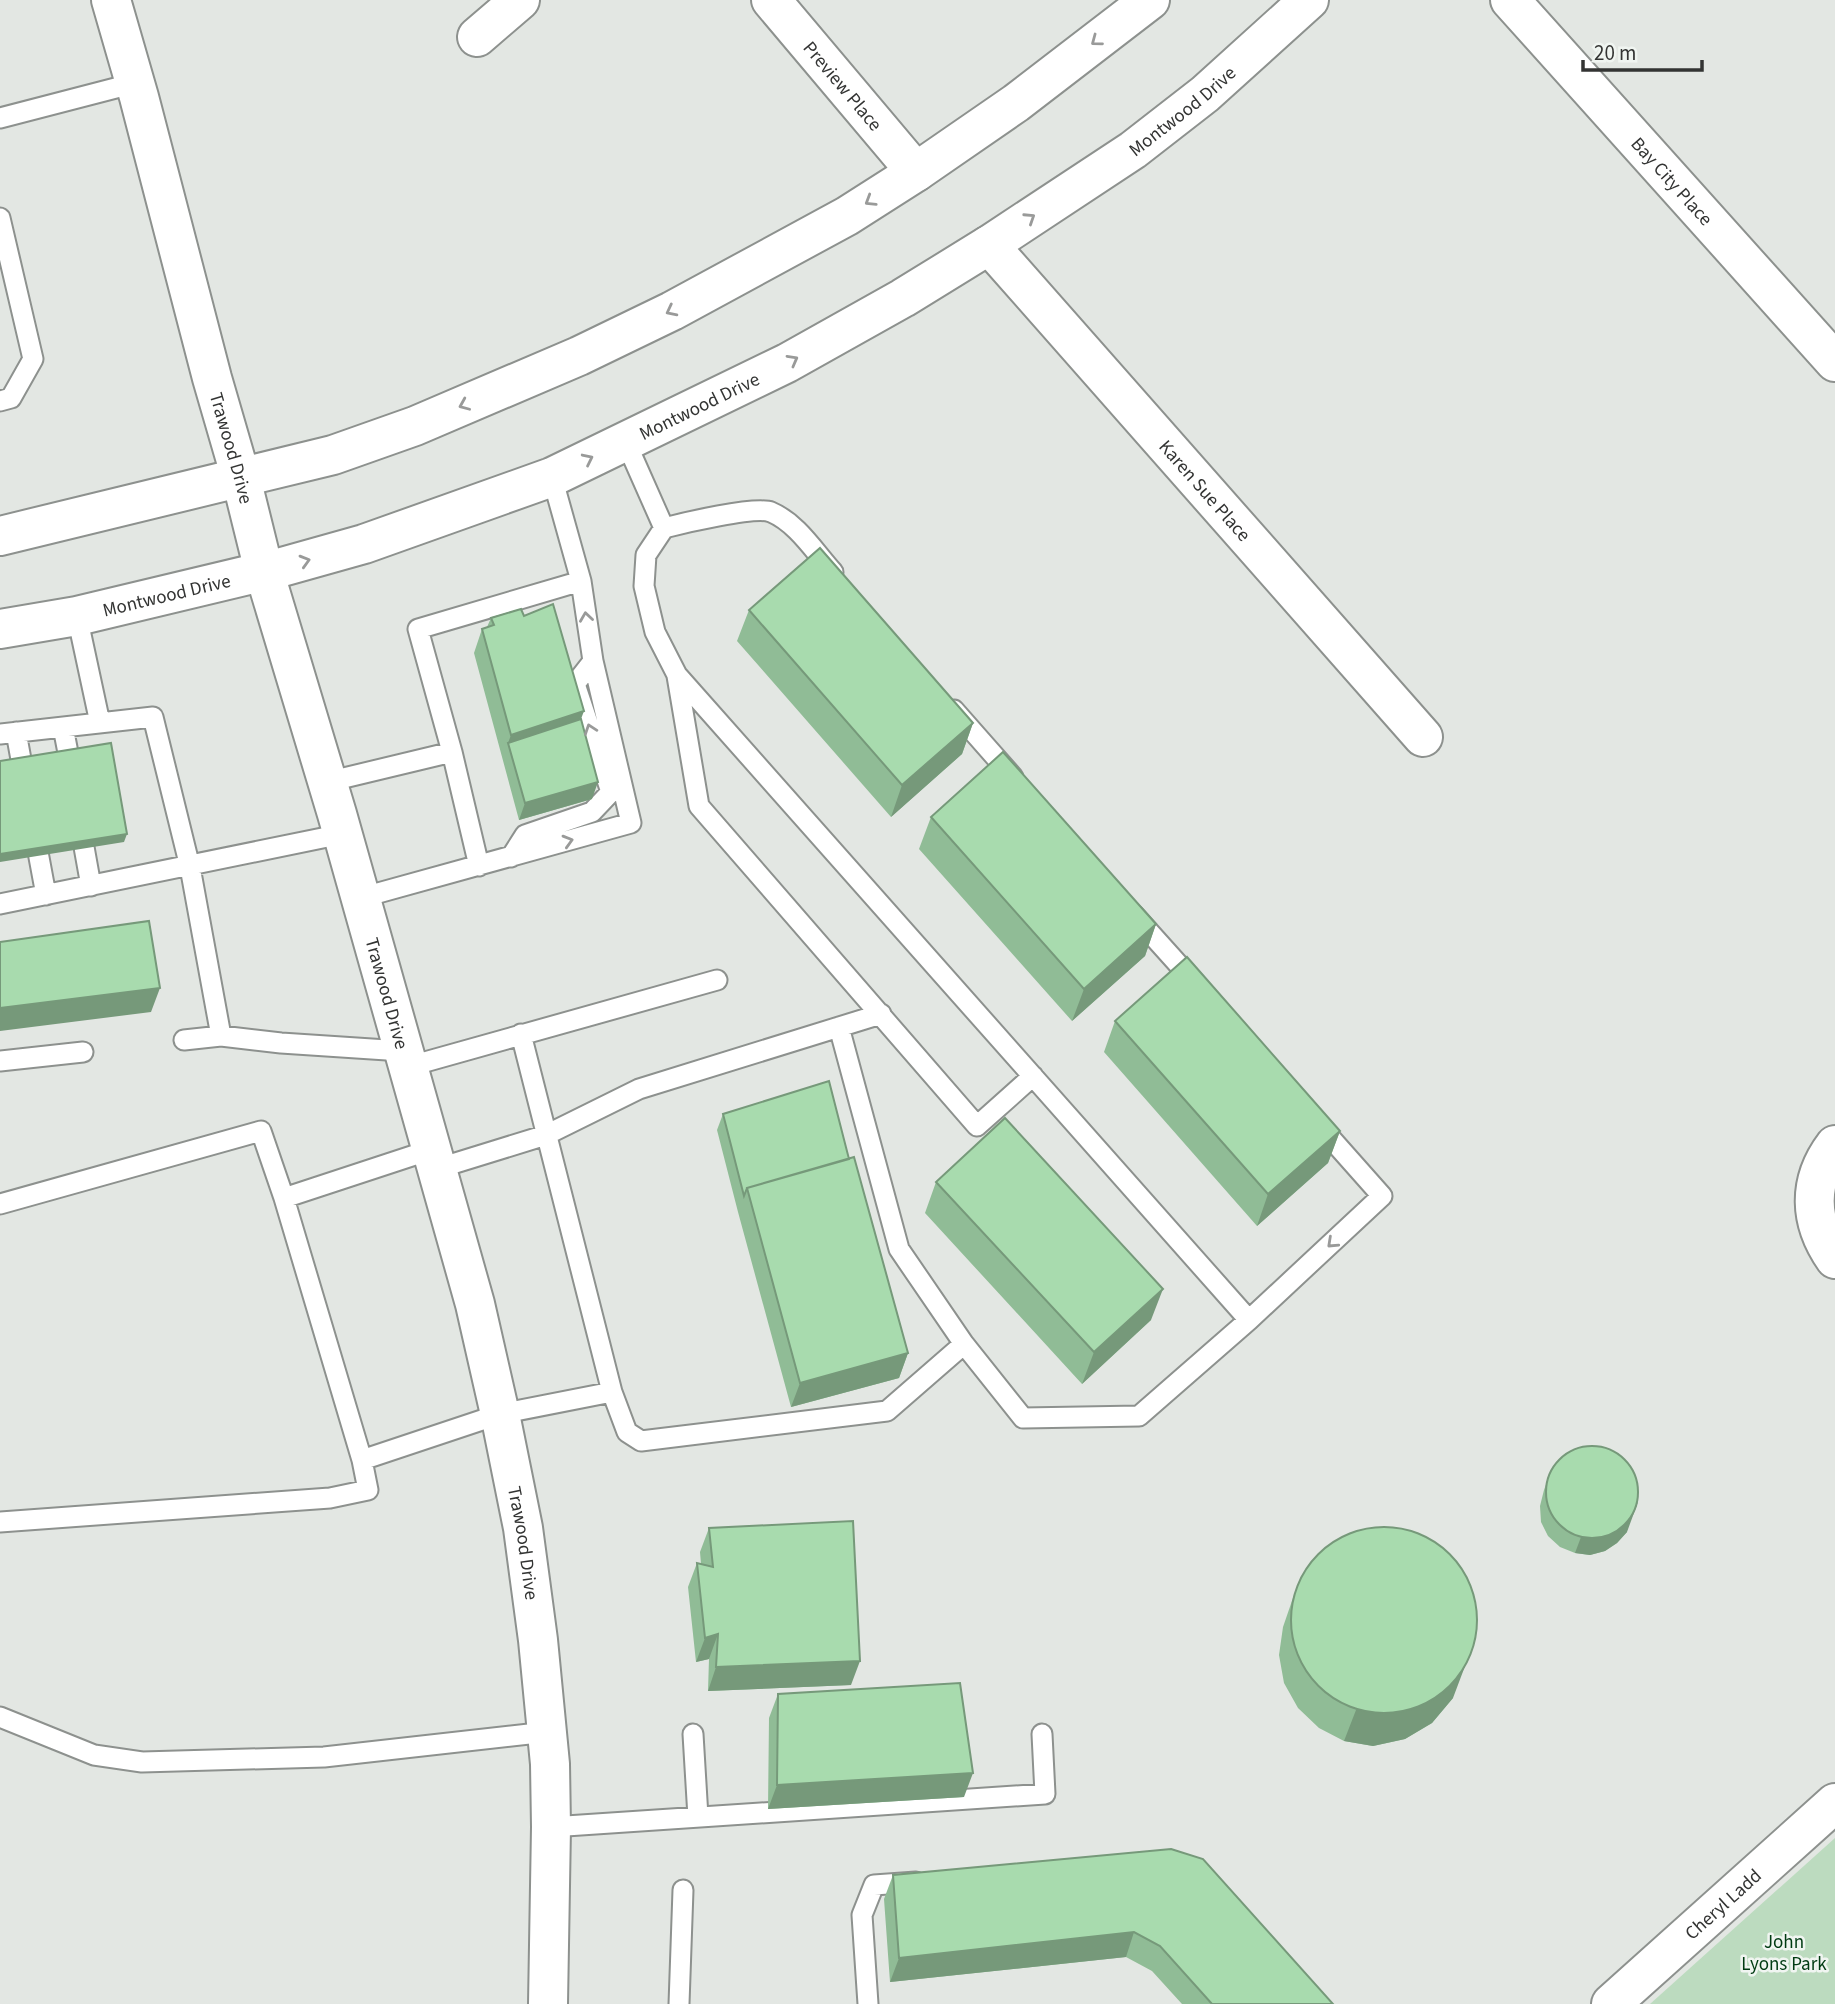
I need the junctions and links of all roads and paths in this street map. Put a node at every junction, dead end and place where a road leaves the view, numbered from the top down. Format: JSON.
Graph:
{"nodes":[{"id":1,"x":111,"y":0,"type":"edge"},
{"id":2,"x":520,"y":0,"type":"edge"},
{"id":3,"x":771,"y":0,"type":"edge"},
{"id":4,"x":1150,"y":0,"type":"edge"},
{"id":5,"x":1309,"y":0,"type":"edge"},
{"id":6,"x":1510,"y":0,"type":"edge"},
{"id":7,"x":477,"y":37,"type":"dead end"},
{"id":8,"x":135,"y":83,"type":"junction"},
{"id":9,"x":0,"y":118,"type":"edge"},
{"id":10,"x":916,"y":172,"type":"junction"},
{"id":11,"x":0,"y":218,"type":"edge"},
{"id":12,"x":989,"y":245,"type":"junction"},
{"id":13,"x":1835,"y":362,"type":"edge"},
{"id":14,"x":0,"y":401,"type":"edge"},
{"id":15,"x":625,"y":440,"type":"junction"},
{"id":16,"x":552,"y":477,"type":"junction"},
{"id":17,"x":242,"y":478,"type":"junction"},
{"id":18,"x":664,"y":528,"type":"junction"},
{"id":19,"x":0,"y":536,"type":"edge"},
{"id":20,"x":264,"y":570,"type":"junction"},
{"id":21,"x":581,"y":581,"type":"junction"},
{"id":22,"x":846,"y":587,"type":"edge"},
{"id":23,"x":77,"y":616,"type":"junction"},
{"id":24,"x":0,"y":629,"type":"edge"},
{"id":25,"x":593,"y":661,"type":"junction"},
{"id":26,"x":677,"y":675,"type":"junction"},
{"id":27,"x":938,"y":692,"type":"edge"},
{"id":28,"x":100,"y":723,"type":"junction"},
{"id":29,"x":63,"y":727,"type":"junction"},
{"id":30,"x":8,"y":733,"type":"edge"},
{"id":31,"x":1423,"y":737,"type":"dead end"},
{"id":32,"x":452,"y":752,"type":"junction"},
{"id":33,"x":69,"y":758,"type":"edge"},
{"id":34,"x":22,"y":765,"type":"edge"},
{"id":35,"x":327,"y":782,"type":"junction"},
{"id":36,"x":1022,"y":787,"type":"edge"},
{"id":37,"x":342,"y":834,"type":"junction"},
{"id":38,"x":84,"y":846,"type":"edge"},
{"id":39,"x":38,"y":852,"type":"edge"},
{"id":40,"x":511,"y":857,"type":"junction"},
{"id":41,"x":479,"y":866,"type":"junction"},
{"id":42,"x":190,"y":867,"type":"junction"},
{"id":43,"x":91,"y":886,"type":"junction"},
{"id":44,"x":46,"y":895,"type":"junction"},
{"id":45,"x":360,"y":898,"type":"junction"},
{"id":46,"x":1123,"y":902,"type":"edge"},
{"id":47,"x":0,"y":904,"type":"edge"},
{"id":48,"x":718,"y":980,"type":"dead end"},
{"id":49,"x":1206,"y":997,"type":"edge"},
{"id":50,"x":881,"y":1014,"type":"junction"},
{"id":51,"x":839,"y":1027,"type":"junction"},
{"id":52,"x":521,"y":1034,"type":"junction"},
{"id":53,"x":221,"y":1036,"type":"junction"},
{"id":54,"x":184,"y":1040,"type":"dead end"},
{"id":55,"x":83,"y":1052,"type":"dead end"},
{"id":56,"x":405,"y":1059,"type":"junction"},
{"id":57,"x":0,"y":1061,"type":"edge"},
{"id":58,"x":1033,"y":1076,"type":"junction"},
{"id":59,"x":1308,"y":1112,"type":"edge"},
{"id":60,"x":546,"y":1135,"type":"junction"},
{"id":61,"x":1835,"y":1145,"type":"edge"},
{"id":62,"x":433,"y":1159,"type":"junction"},
{"id":63,"x":284,"y":1198,"type":"junction"},
{"id":64,"x":0,"y":1204,"type":"edge"},
{"id":65,"x":1835,"y":1259,"type":"edge"},
{"id":66,"x":1249,"y":1320,"type":"junction"},
{"id":67,"x":964,"y":1344,"type":"junction"},
{"id":68,"x":612,"y":1392,"type":"junction"},
{"id":69,"x":500,"y":1414,"type":"junction"},
{"id":70,"x":362,"y":1460,"type":"junction"},
{"id":71,"x":0,"y":1522,"type":"edge"},
{"id":72,"x":0,"y":1717,"type":"edge"},
{"id":73,"x":547,"y":1732,"type":"junction"},
{"id":74,"x":693,"y":1734,"type":"dead end"},
{"id":75,"x":1042,"y":1734,"type":"dead end"},
{"id":76,"x":1835,"y":1802,"type":"edge"},
{"id":77,"x":698,"y":1817,"type":"junction"},
{"id":78,"x":551,"y":1827,"type":"junction"},
{"id":79,"x":941,"y":1881,"type":"edge"},
{"id":80,"x":683,"y":1890,"type":"dead end"},
{"id":81,"x":548,"y":2004,"type":"edge"},
{"id":82,"x":679,"y":2004,"type":"edge"},
{"id":83,"x":869,"y":2004,"type":"edge"},
{"id":84,"x":1611,"y":2004,"type":"edge"}],
"edges":[{"from":1,"to":8,"type":"street","name":"Trawood Drive"},
{"from":2,"to":7,"type":"street"},
{"from":3,"to":10,"type":"street","name":"Preview Place"},
{"from":4,"to":10,"type":"street","one_way":true},
{"from":12,"to":5,"type":"street","name":"Montwood Drive","one_way":true},
{"from":6,"to":13,"type":"street","name":"Bay City Place"},
{"from":8,"to":9,"type":"lane"},
{"from":8,"to":17,"type":"street","name":"Trawood Drive"},
{"from":10,"to":17,"type":"street","one_way":true},
{"from":11,"to":14,"type":"lane"},
{"from":15,"to":12,"type":"street","name":"Montwood Drive","one_way":true},
{"from":12,"to":31,"type":"street","name":"Karen Sue Place"},
{"from":16,"to":15,"type":"street","name":"Montwood Drive","one_way":true},
{"from":15,"to":18,"type":"lane"},
{"from":20,"to":16,"type":"street","name":"Montwood Drive","one_way":true},
{"from":16,"to":21,"type":"lane"},
{"from":17,"to":19,"type":"street"},
{"from":17,"to":20,"type":"street","name":"Trawood Drive"},
{"from":18,"to":22,"type":"lane"},
{"from":18,"to":26,"type":"lane"},
{"from":20,"to":23,"type":"street","name":"Montwood Drive"},
{"from":20,"to":35,"type":"street","name":"Trawood Drive"},
{"from":25,"to":21,"type":"lane","one_way":true},
{"from":21,"to":32,"type":"lane"},
{"from":23,"to":24,"type":"street","name":"Montwood Drive"},
{"from":23,"to":28,"type":"lane"},
{"from":40,"to":25,"type":"lane","one_way":true},
{"from":40,"to":25,"type":"lane","one_way":true},
{"from":26,"to":50,"type":"lane"},
{"from":26,"to":58,"type":"lane"},
{"from":27,"to":36,"type":"lane"},
{"from":28,"to":29,"type":"lane"},
{"from":28,"to":42,"type":"lane"},
{"from":29,"to":30,"type":"lane"},
{"from":29,"to":33,"type":"lane"},
{"from":30,"to":34,"type":"lane"},
{"from":32,"to":35,"type":"lane"},
{"from":32,"to":41,"type":"lane"},
{"from":35,"to":37,"type":"street","name":"Trawood Drive"},
{"from":37,"to":42,"type":"lane"},
{"from":37,"to":45,"type":"street","name":"Trawood Drive"},
{"from":38,"to":43,"type":"lane"},
{"from":39,"to":44,"type":"lane"},
{"from":40,"to":41,"type":"lane"},
{"from":41,"to":45,"type":"lane"},
{"from":42,"to":43,"type":"lane"},
{"from":42,"to":53,"type":"lane"},
{"from":43,"to":44,"type":"lane"},
{"from":44,"to":47,"type":"lane"},
{"from":45,"to":56,"type":"street","name":"Trawood Drive"},
{"from":46,"to":49,"type":"lane"},
{"from":48,"to":52,"type":"lane"},
{"from":50,"to":51,"type":"lane"},
{"from":50,"to":58,"type":"lane"},
{"from":51,"to":60,"type":"lane"},
{"from":51,"to":67,"type":"lane"},
{"from":52,"to":56,"type":"lane"},
{"from":52,"to":60,"type":"lane"},
{"from":53,"to":54,"type":"lane"},
{"from":53,"to":56,"type":"lane"},
{"from":55,"to":57,"type":"lane"},
{"from":56,"to":62,"type":"street","name":"Trawood Drive"},
{"from":58,"to":66,"type":"lane"},
{"from":59,"to":66,"type":"lane","one_way":true},
{"from":60,"to":62,"type":"lane"},
{"from":60,"to":68,"type":"lane"},
{"from":61,"to":65,"type":"street"},
{"from":62,"to":63,"type":"lane"},
{"from":62,"to":69,"type":"street","name":"Trawood Drive"},
{"from":63,"to":64,"type":"lane"},
{"from":63,"to":70,"type":"lane"},
{"from":66,"to":67,"type":"lane"},
{"from":67,"to":68,"type":"lane"},
{"from":68,"to":69,"type":"lane"},
{"from":69,"to":70,"type":"lane"},
{"from":69,"to":73,"type":"street","name":"Trawood Drive"},
{"from":70,"to":71,"type":"lane"},
{"from":72,"to":73,"type":"lane"},
{"from":73,"to":78,"type":"street","name":"Trawood Drive"},
{"from":74,"to":77,"type":"lane"},
{"from":75,"to":77,"type":"lane"},
{"from":76,"to":84,"type":"street","name":"Cheryl Ladd"},
{"from":77,"to":78,"type":"lane"},
{"from":78,"to":81,"type":"street","name":"Trawood Drive"},
{"from":79,"to":83,"type":"lane"},
{"from":80,"to":82,"type":"lane"}]}
